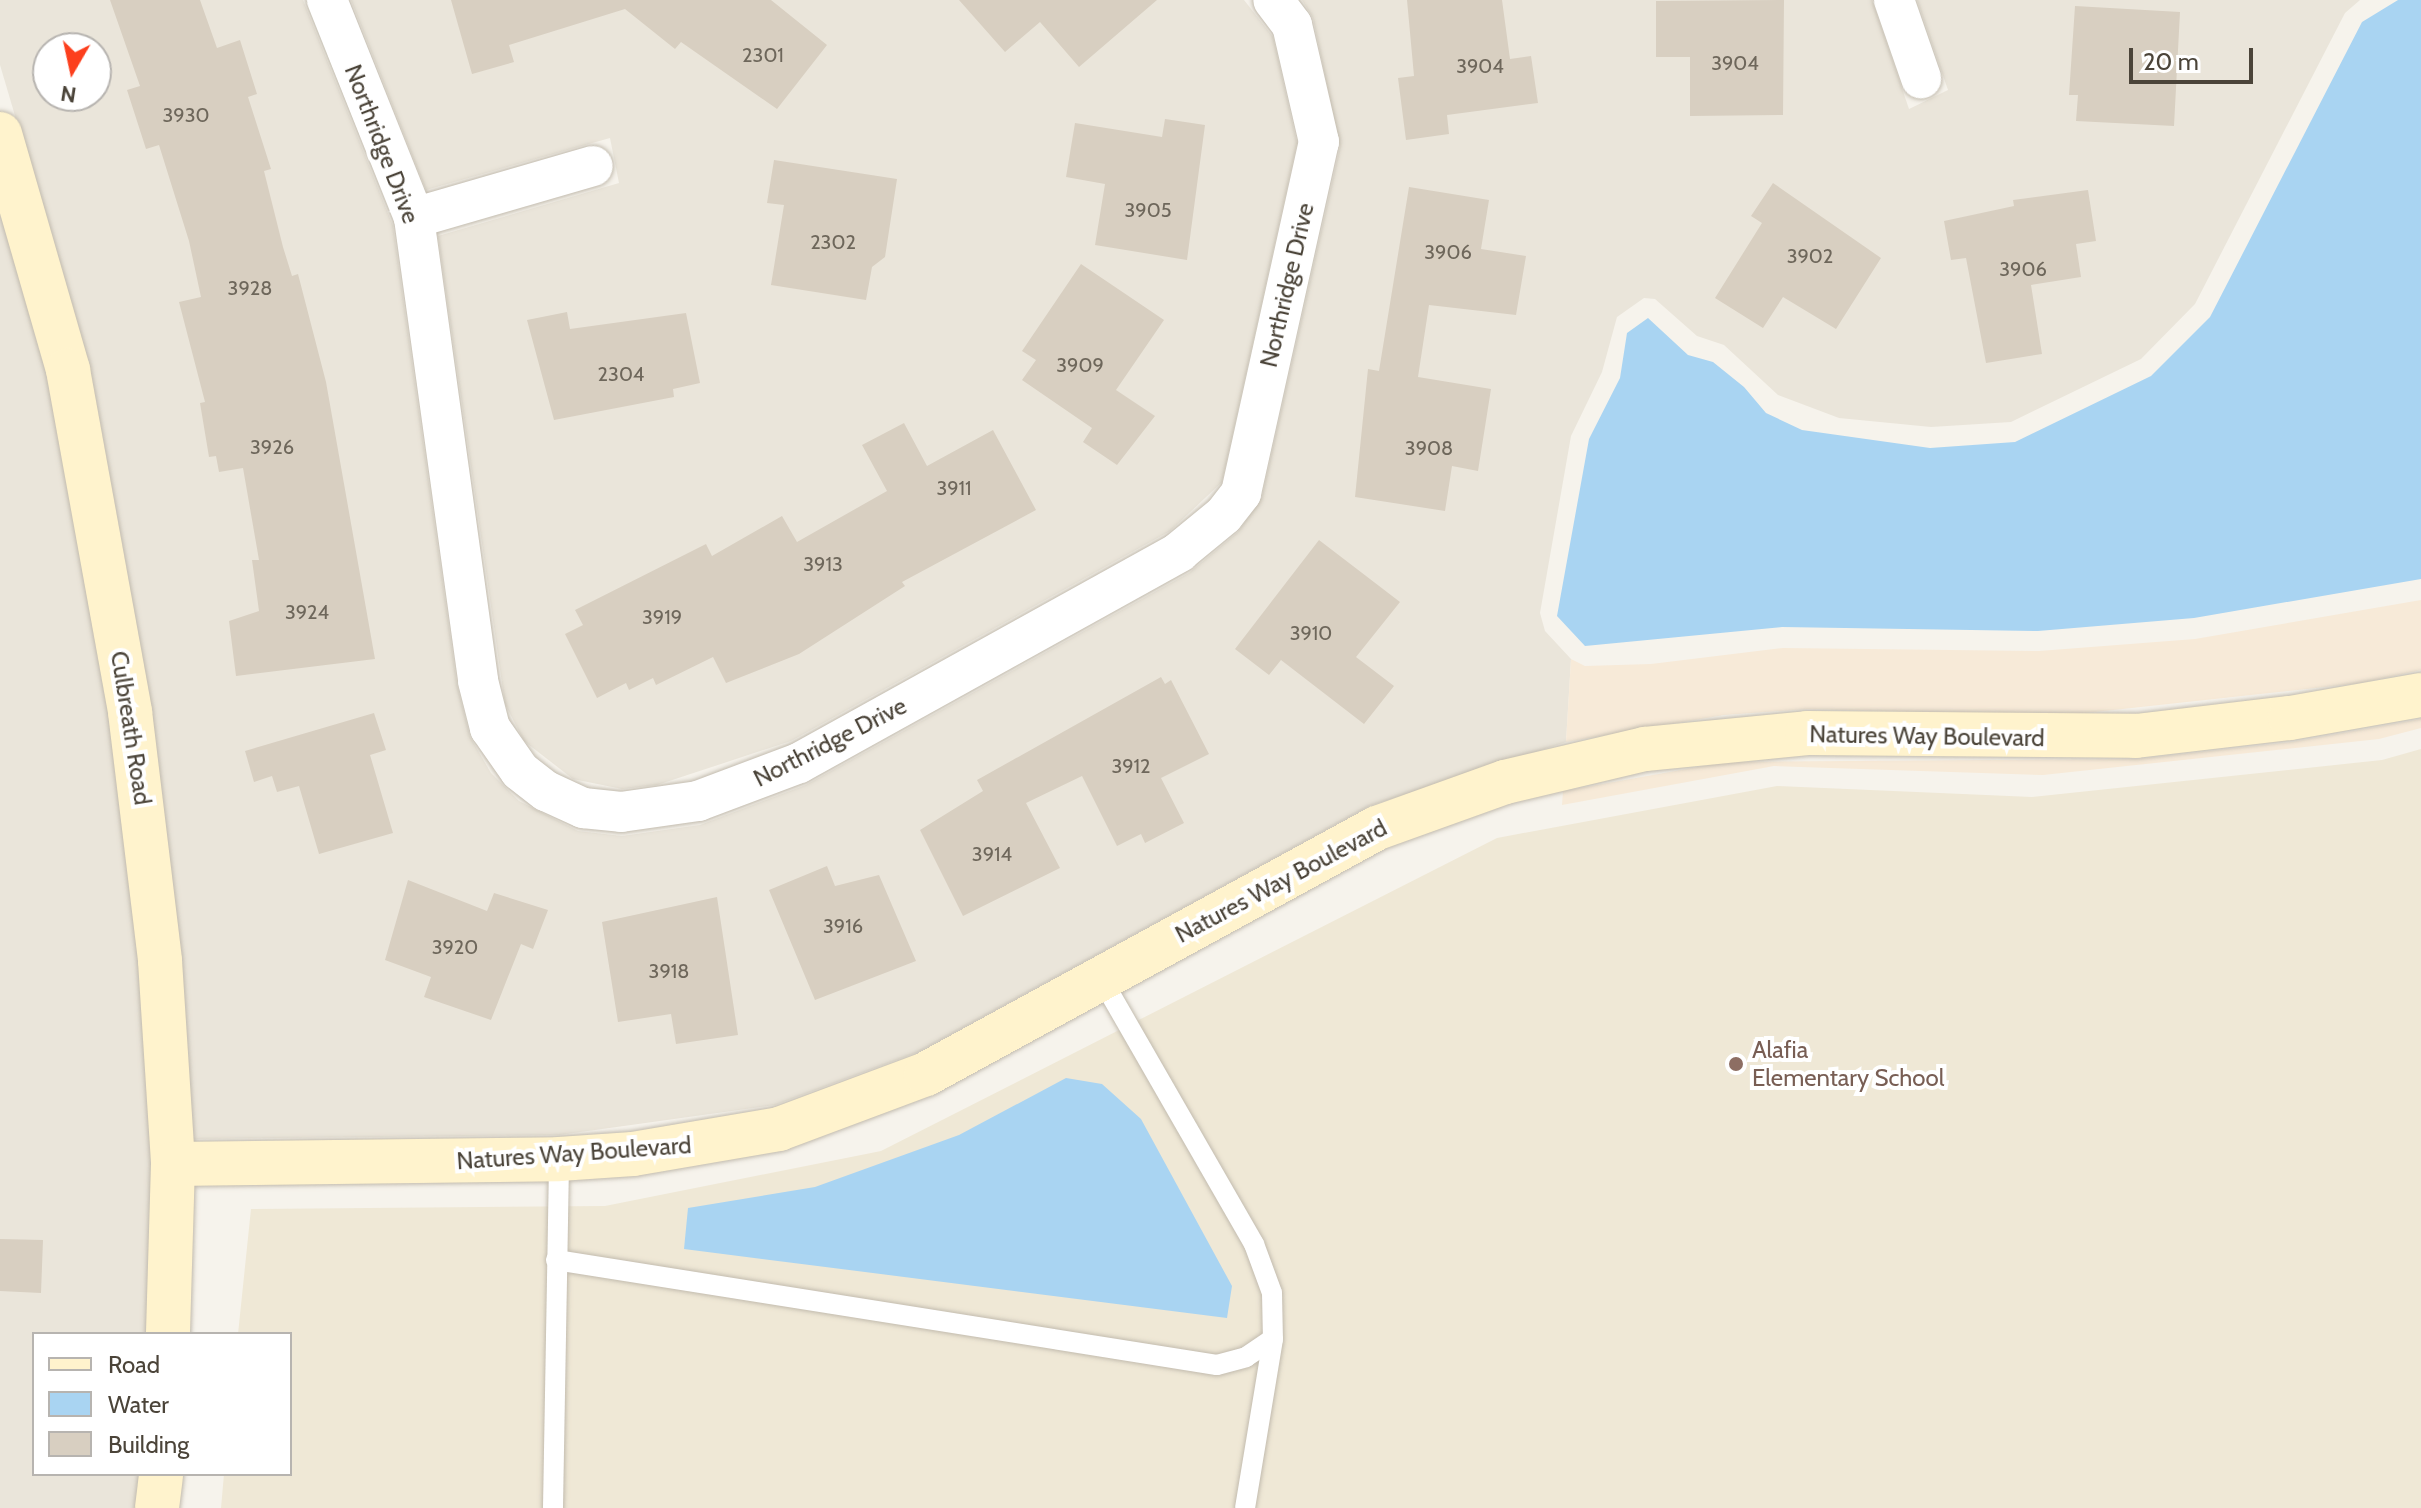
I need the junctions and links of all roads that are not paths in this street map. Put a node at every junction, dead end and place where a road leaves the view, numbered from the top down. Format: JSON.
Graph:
{"nodes":[{"id":1,"x":327,"y":0,"type":"edge"},
{"id":2,"x":1273,"y":0,"type":"edge"},
{"id":3,"x":1894,"y":0,"type":"edge"},
{"id":4,"x":1921,"y":78,"type":"dead end"},
{"id":5,"x":0,"y":134,"type":"edge"},
{"id":6,"x":593,"y":166,"type":"dead end"},
{"id":7,"x":414,"y":218,"type":"junction"},
{"id":8,"x":2421,"y":695,"type":"edge"},
{"id":9,"x":1101,"y":978,"type":"junction"},
{"id":10,"x":559,"y":1159,"type":"junction"},
{"id":11,"x":173,"y":1164,"type":"junction"},
{"id":12,"x":556,"y":1260,"type":"junction"},
{"id":13,"x":168,"y":1332,"type":"edge"},
{"id":14,"x":1273,"y":1339,"type":"junction"},
{"id":15,"x":161,"y":1476,"type":"edge"},
{"id":16,"x":157,"y":1508,"type":"edge"},
{"id":17,"x":553,"y":1508,"type":"edge"},
{"id":18,"x":1245,"y":1508,"type":"edge"}],
"edges":[{"from":1,"to":7,"type":"street","name":"Northridge Drive"},
{"from":2,"to":7,"type":"street","name":"Northridge Drive"},
{"from":3,"to":4,"type":"street"},
{"from":5,"to":11,"type":"street","name":"Culbreath Road"},
{"from":6,"to":7,"type":"street"},
{"from":8,"to":9,"type":"street","name":"Natures Way Boulevard"},
{"from":9,"to":10,"type":"street","name":"Natures Way Boulevard"},
{"from":9,"to":14,"type":"lane"},
{"from":10,"to":11,"type":"street","name":"Natures Way Boulevard"},
{"from":10,"to":12,"type":"lane"},
{"from":11,"to":13,"type":"street","name":"Culbreath Road"},
{"from":12,"to":14,"type":"lane"},
{"from":12,"to":17,"type":"lane"},
{"from":14,"to":18,"type":"lane"},
{"from":15,"to":16,"type":"street"}]}
